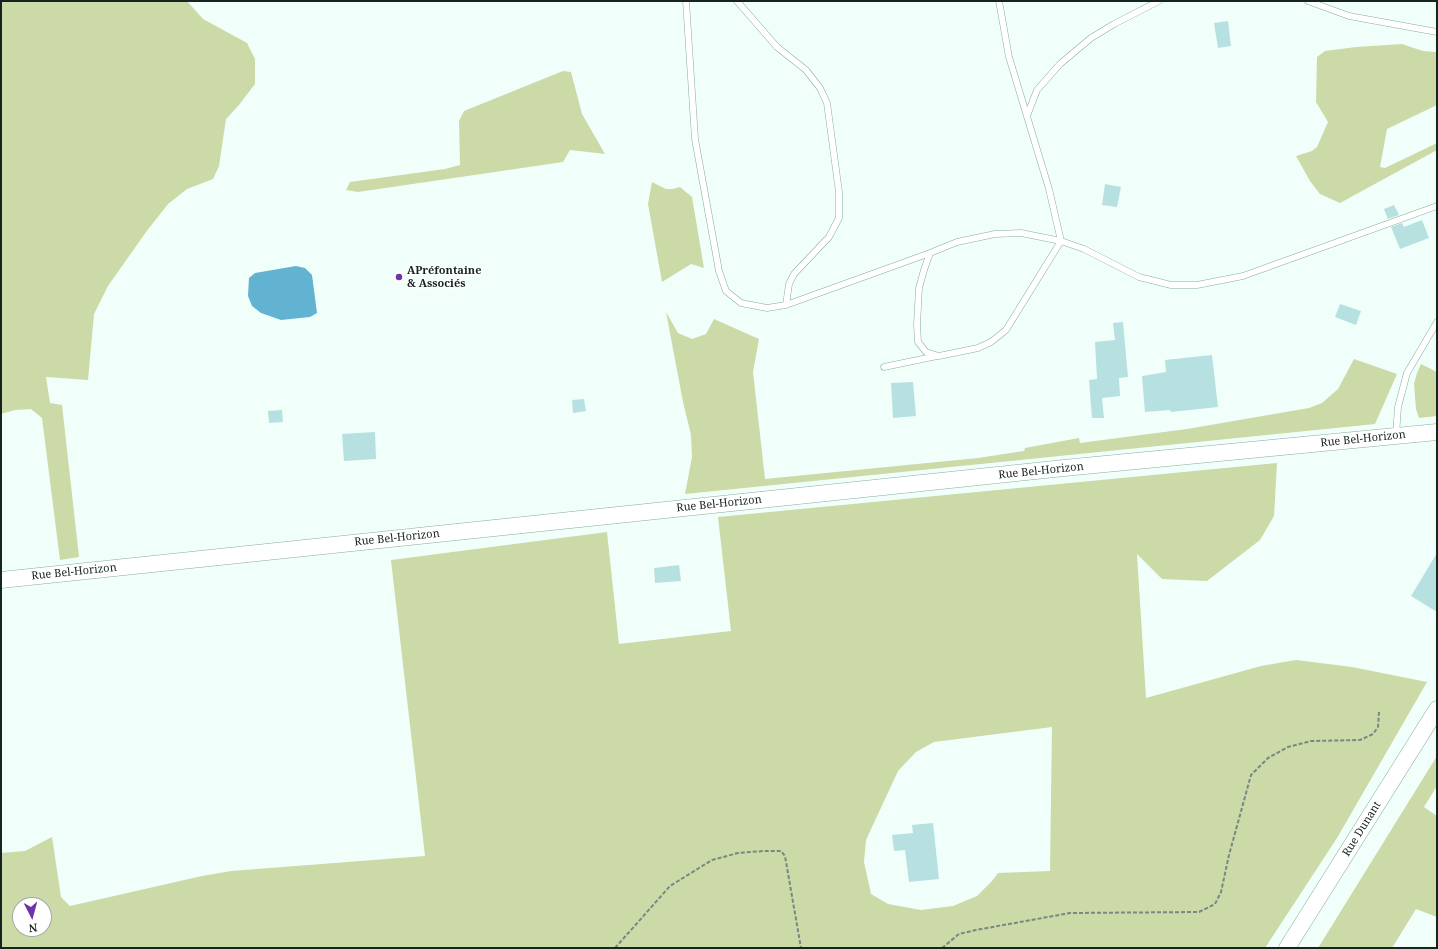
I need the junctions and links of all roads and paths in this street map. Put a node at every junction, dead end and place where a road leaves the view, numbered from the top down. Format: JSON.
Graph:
{"nodes":[{"id":1,"x":686,"y":1,"type":"edge"},
{"id":2,"x":737,"y":1,"type":"edge"},
{"id":3,"x":999,"y":1,"type":"edge"},
{"id":4,"x":1159,"y":1,"type":"edge"},
{"id":5,"x":1308,"y":1,"type":"edge"},
{"id":6,"x":1437,"y":32,"type":"edge"},
{"id":7,"x":1027,"y":116,"type":"junction"},
{"id":8,"x":1437,"y":206,"type":"edge"},
{"id":9,"x":1062,"y":241,"type":"junction"},
{"id":10,"x":930,"y":253,"type":"junction"},
{"id":11,"x":786,"y":305,"type":"junction"},
{"id":12,"x":1437,"y":322,"type":"edge"},
{"id":13,"x":939,"y":356,"type":"junction"},
{"id":14,"x":884,"y":367,"type":"dead end"},
{"id":15,"x":1437,"y":432,"type":"edge"},
{"id":16,"x":1396,"y":435,"type":"junction"},
{"id":17,"x":1,"y":580,"type":"edge"},
{"id":18,"x":1437,"y":709,"type":"edge"},
{"id":19,"x":1379,"y":712,"type":"dead end"},
{"id":20,"x":615,"y":948,"type":"edge"},
{"id":21,"x":801,"y":948,"type":"edge"},
{"id":22,"x":942,"y":948,"type":"edge"},
{"id":23,"x":1286,"y":948,"type":"edge"}],
"edges":[{"from":1,"to":11,"type":"lane"},
{"from":2,"to":11,"type":"lane"},
{"from":3,"to":7,"type":"lane"},
{"from":4,"to":7,"type":"lane"},
{"from":5,"to":6,"type":"lane"},
{"from":7,"to":9,"type":"lane"},
{"from":8,"to":9,"type":"lane"},
{"from":9,"to":10,"type":"lane"},
{"from":9,"to":13,"type":"lane"},
{"from":10,"to":11,"type":"lane"},
{"from":10,"to":13,"type":"lane"},
{"from":12,"to":16,"type":"lane"},
{"from":13,"to":14,"type":"lane"},
{"from":15,"to":16,"type":"street","name":"Rue Bel-Horizon"},
{"from":16,"to":17,"type":"street","name":"Rue Bel-Horizon"},
{"from":18,"to":23,"type":"street","name":"Rue Dunant"},
{"from":19,"to":22,"type":"path"},
{"from":20,"to":21,"type":"path"}]}
